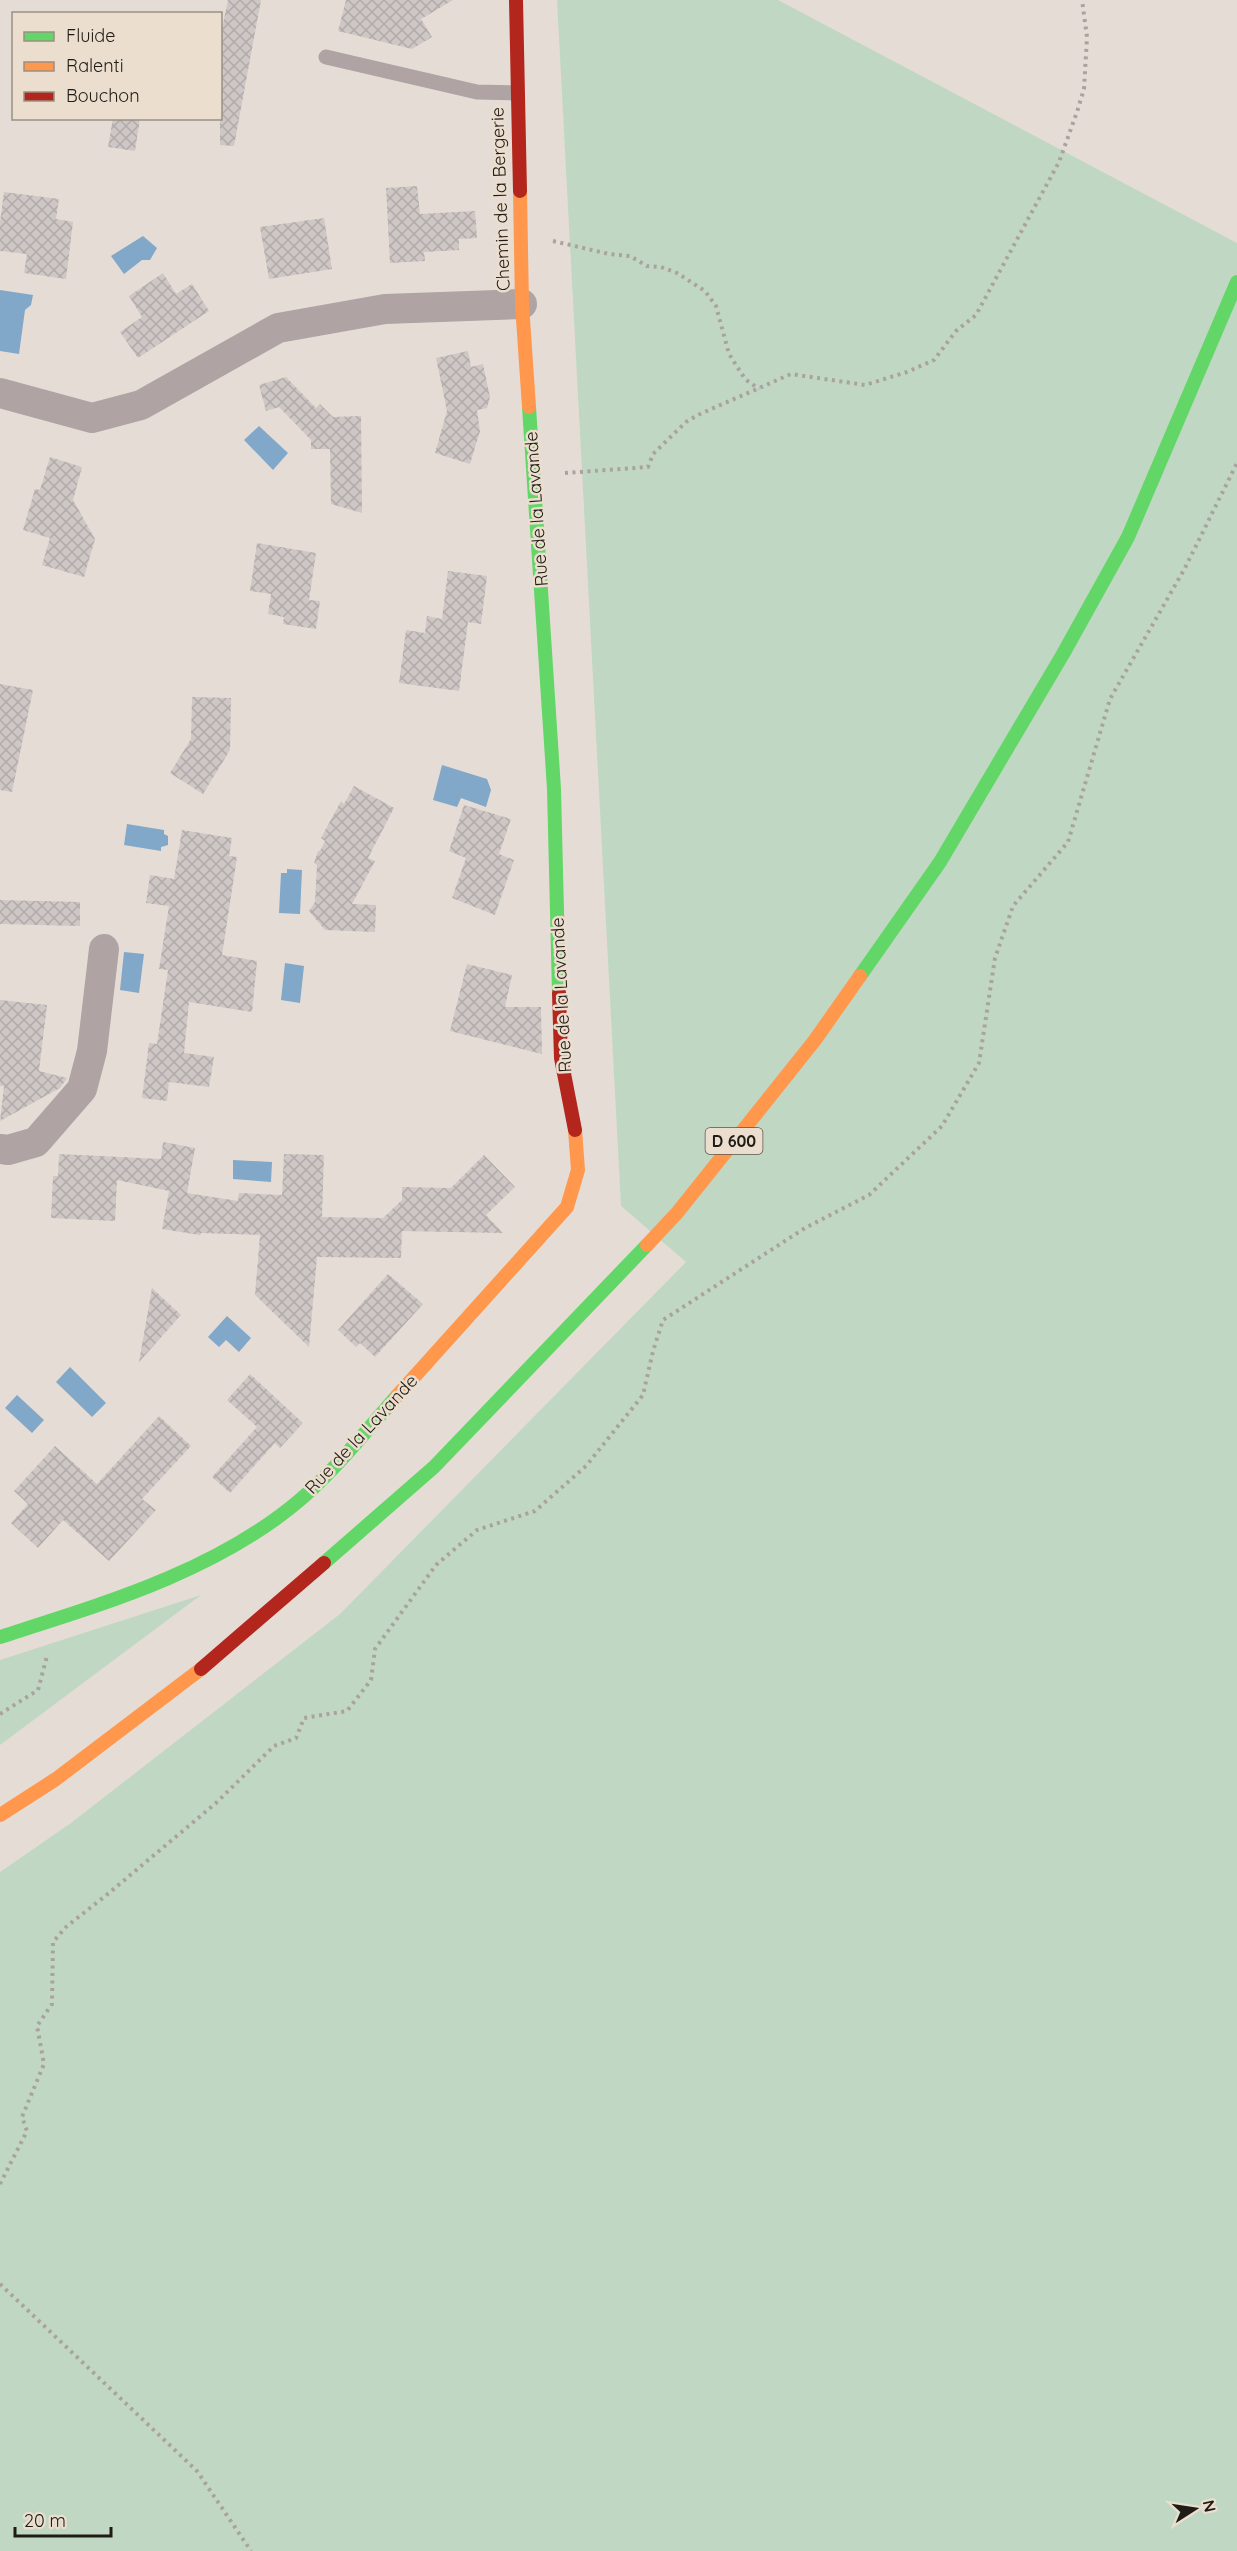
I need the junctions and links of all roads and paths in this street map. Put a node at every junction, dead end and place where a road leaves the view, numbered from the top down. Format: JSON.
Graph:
{"nodes":[{"id":1,"x":516,"y":0,"type":"edge"},
{"id":2,"x":1082,"y":0,"type":"edge"},
{"id":3,"x":326,"y":57,"type":"dead end"},
{"id":4,"x":516,"y":93,"type":"junction"},
{"id":5,"x":520,"y":232,"type":"junction"},
{"id":6,"x":1237,"y":282,"type":"edge"},
{"id":7,"x":522,"y":304,"type":"junction"},
{"id":8,"x":760,"y":389,"type":"junction"},
{"id":9,"x":0,"y":393,"type":"edge"},
{"id":10,"x":1237,"y":463,"type":"edge"},
{"id":11,"x":534,"y":476,"type":"junction"},
{"id":12,"x":104,"y":949,"type":"dead end"},
{"id":13,"x":0,"y":1149,"type":"edge"},
{"id":14,"x":56,"y":1619,"type":"junction"},
{"id":15,"x":0,"y":1637,"type":"edge"},
{"id":16,"x":0,"y":1714,"type":"edge"},
{"id":17,"x":0,"y":1815,"type":"edge"},
{"id":18,"x":0,"y":2184,"type":"edge"},
{"id":19,"x":0,"y":2284,"type":"edge"},
{"id":20,"x":251,"y":2551,"type":"edge"}],
"edges":[{"from":1,"to":4,"type":"main road","name":"Chemin de la Bergerie"},
{"from":2,"to":8,"type":"path"},
{"from":3,"to":4,"type":"lane","name":"Chemin de la Bergerie"},
{"from":4,"to":5,"type":"main road","name":"Chemin de la Bergerie"},
{"from":5,"to":7,"type":"main road","name":"Chemin de la Bergerie"},
{"from":5,"to":8,"type":"path"},
{"from":6,"to":17,"type":"main road","number":"D 600"},
{"from":7,"to":9,"type":"street"},
{"from":7,"to":11,"type":"main road","name":"Rue de la Lavande"},
{"from":8,"to":11,"type":"path"},
{"from":10,"to":18,"type":"path"},
{"from":11,"to":14,"type":"main road","name":"Rue de la Lavande"},
{"from":12,"to":13,"type":"street"},
{"from":14,"to":15,"type":"main road","name":"Rue de la Lavande"},
{"from":14,"to":16,"type":"path"},
{"from":19,"to":20,"type":"path"}]}
